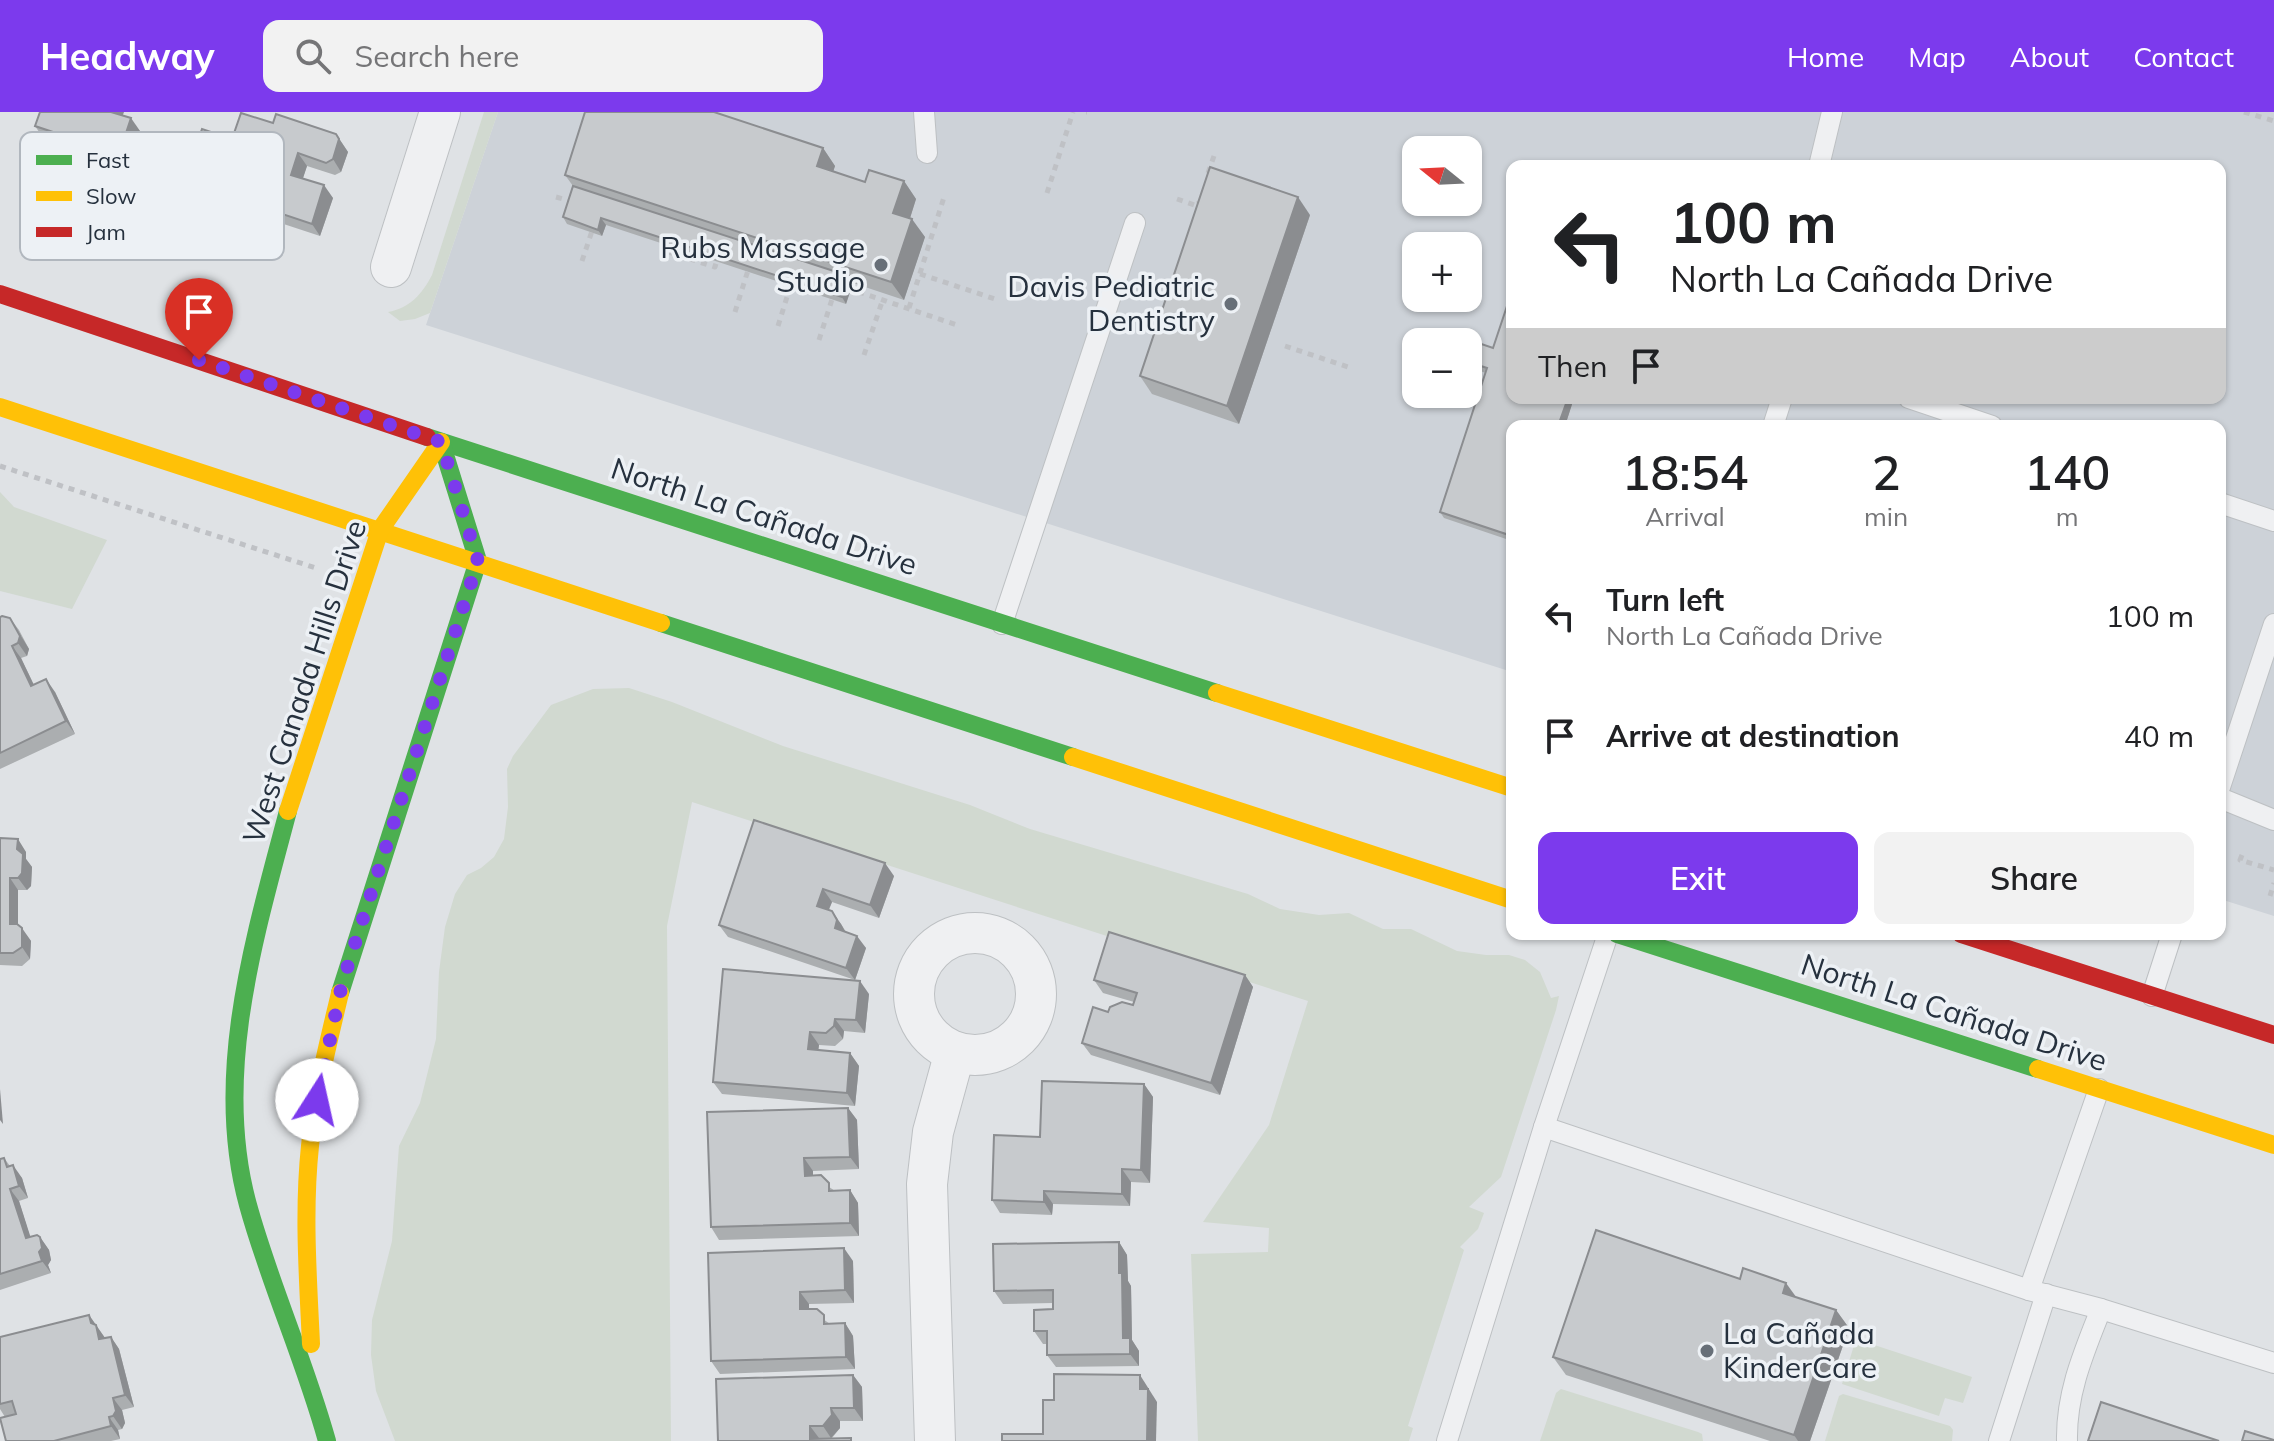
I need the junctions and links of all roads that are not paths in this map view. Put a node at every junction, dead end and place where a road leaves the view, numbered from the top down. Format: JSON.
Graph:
{"nodes":[{"id":1,"x":440,"y":112,"type":"edge"},
{"id":2,"x":924,"y":112,"type":"edge"},
{"id":3,"x":1832,"y":112,"type":"edge"},
{"id":4,"x":927,"y":153,"type":"dead end"},
{"id":5,"x":1820,"y":160,"type":"edge"},
{"id":6,"x":1135,"y":223,"type":"dead end"},
{"id":7,"x":391,"y":267,"type":"dead end"},
{"id":8,"x":0,"y":294,"type":"edge"},
{"id":9,"x":1927,"y":404,"type":"edge"},
{"id":10,"x":0,"y":407,"type":"edge"},
{"id":11,"x":1974,"y":420,"type":"edge"},
{"id":12,"x":441,"y":442,"type":"junction"},
{"id":13,"x":2226,"y":505,"type":"edge"},
{"id":14,"x":2274,"y":521,"type":"edge"},
{"id":15,"x":380,"y":530,"type":"junction"},
{"id":16,"x":478,"y":561,"type":"junction"},
{"id":17,"x":1002,"y":624,"type":"junction"},
{"id":18,"x":2274,"y":624,"type":"edge"},
{"id":19,"x":2226,"y":769,"type":"edge"},
{"id":20,"x":1506,"y":786,"type":"edge"},
{"id":21,"x":2226,"y":800,"type":"edge"},
{"id":22,"x":2274,"y":820,"type":"edge"},
{"id":23,"x":1506,"y":898,"type":"edge"},
{"id":24,"x":1606,"y":940,"type":"edge"},
{"id":25,"x":1636,"y":940,"type":"edge"},
{"id":26,"x":1979,"y":940,"type":"edge"},
{"id":27,"x":2170,"y":940,"type":"edge"},
{"id":28,"x":2152,"y":996,"type":"junction"},
{"id":29,"x":2274,"y":1035,"type":"edge"},
{"id":30,"x":955,"y":1052,"type":"dead end"},
{"id":31,"x":2099,"y":1089,"type":"junction"},
{"id":32,"x":1544,"y":1127,"type":"junction"},
{"id":33,"x":2274,"y":1145,"type":"edge"},
{"id":34,"x":2038,"y":1292,"type":"junction"},
{"id":35,"x":2101,"y":1309,"type":"junction"},
{"id":36,"x":2274,"y":1363,"type":"edge"},
{"id":37,"x":315,"y":1398,"type":"junction"},
{"id":38,"x":327,"y":1441,"type":"edge"},
{"id":39,"x":935,"y":1441,"type":"edge"},
{"id":40,"x":1447,"y":1441,"type":"edge"},
{"id":41,"x":1999,"y":1441,"type":"edge"},
{"id":42,"x":2067,"y":1441,"type":"edge"}],
"edges":[{"from":1,"to":7,"type":"street"},
{"from":2,"to":4,"type":"lane"},
{"from":3,"to":5,"type":"lane"},
{"from":6,"to":17,"type":"lane"},
{"from":8,"to":12,"type":"main road","name":"North La Cañada Drive"},
{"from":9,"to":11,"type":"lane"},
{"from":10,"to":15,"type":"main road"},
{"from":12,"to":15,"type":"main road","name":"West Canada Hills Drive"},
{"from":12,"to":16,"type":"main road"},
{"from":12,"to":17,"type":"main road","name":"North La Cañada Drive"},
{"from":13,"to":14,"type":"lane"},
{"from":15,"to":16,"type":"main road"},
{"from":15,"to":37,"type":"main road","name":"West Canada Hills Drive"},
{"from":16,"to":23,"type":"main road"},
{"from":16,"to":37,"type":"main road","name":"West Canada Hills Drive"},
{"from":17,"to":20,"type":"main road","name":"North La Cañada Drive"},
{"from":18,"to":19,"type":"lane"},
{"from":21,"to":22,"type":"lane"},
{"from":24,"to":32,"type":"lane"},
{"from":25,"to":31,"type":"main road","name":"North La Cañada Drive"},
{"from":26,"to":28,"type":"main road"},
{"from":27,"to":28,"type":"lane"},
{"from":28,"to":29,"type":"main road"},
{"from":30,"to":39,"type":"street"},
{"from":31,"to":33,"type":"main road","name":"North La Cañada Drive"},
{"from":31,"to":34,"type":"lane"},
{"from":32,"to":34,"type":"lane"},
{"from":32,"to":40,"type":"lane"},
{"from":34,"to":35,"type":"lane"},
{"from":34,"to":41,"type":"lane"},
{"from":35,"to":36,"type":"lane"},
{"from":35,"to":42,"type":"lane"},
{"from":37,"to":38,"type":"main road","name":"West Canada Hills Drive"}]}
